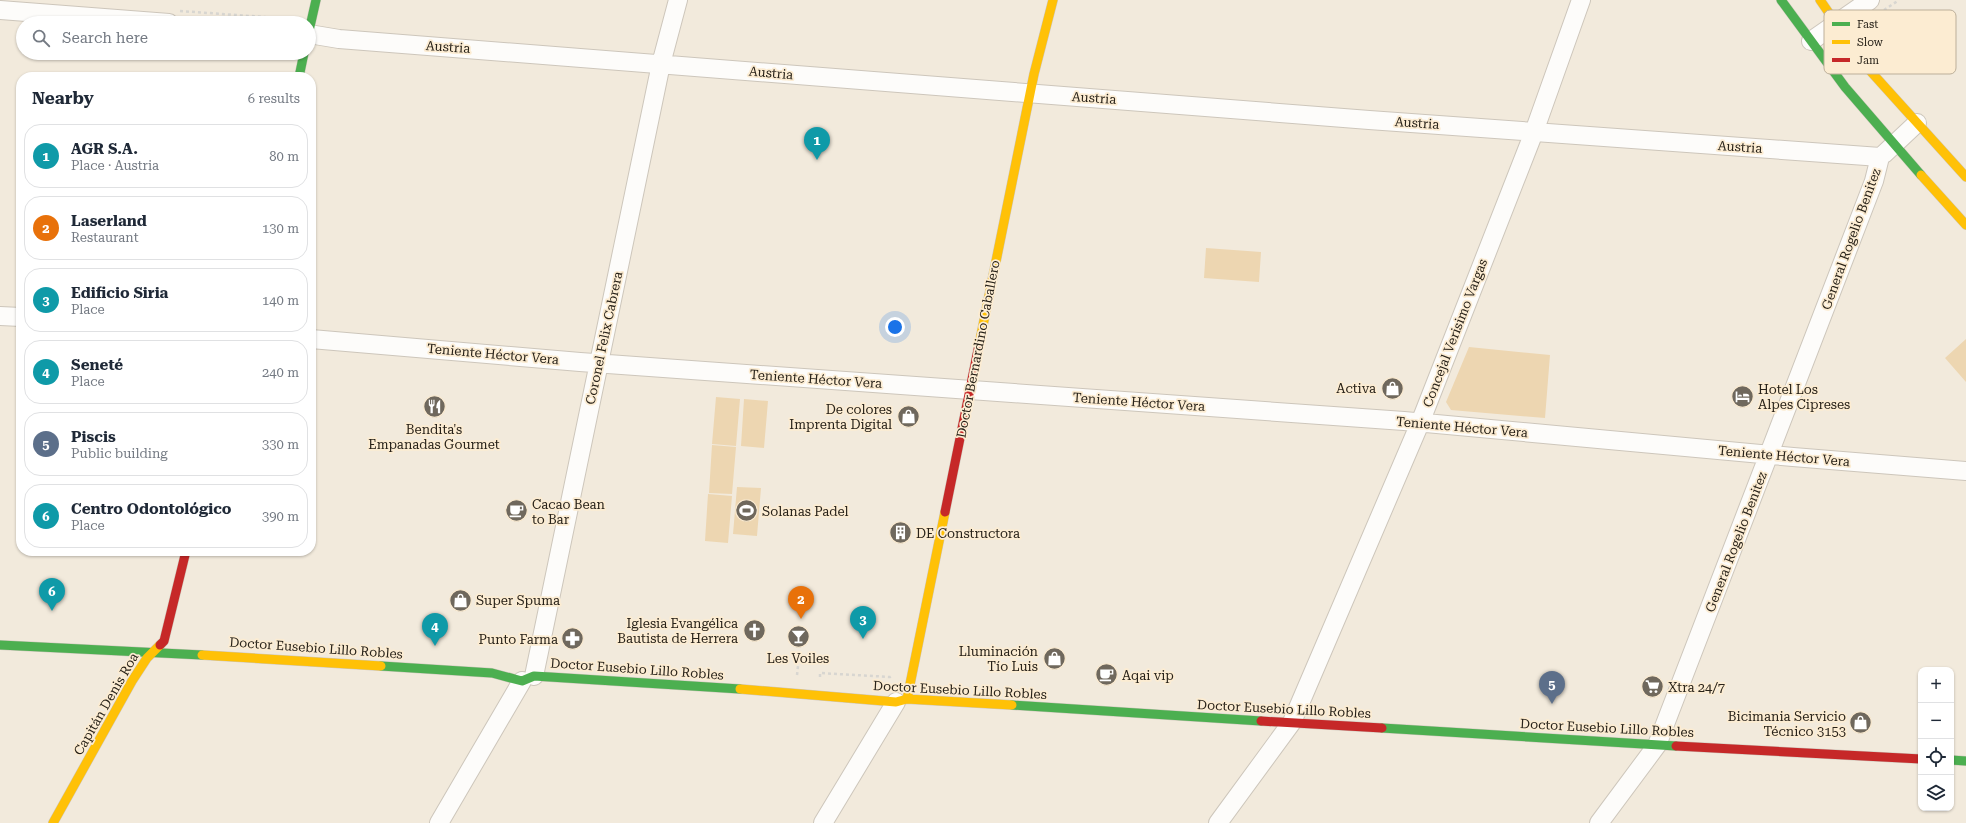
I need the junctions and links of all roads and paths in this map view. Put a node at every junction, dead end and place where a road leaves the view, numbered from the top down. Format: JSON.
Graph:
{"nodes":[{"id":1,"x":316,"y":0,"type":"edge"},
{"id":2,"x":678,"y":0,"type":"edge"},
{"id":3,"x":1054,"y":0,"type":"edge"},
{"id":4,"x":1581,"y":0,"type":"edge"},
{"id":5,"x":1781,"y":0,"type":"edge"},
{"id":6,"x":1820,"y":0,"type":"edge"},
{"id":7,"x":1870,"y":0,"type":"edge"},
{"id":8,"x":0,"y":10,"type":"edge"},
{"id":9,"x":1827,"y":10,"type":"edge"},
{"id":10,"x":1855,"y":10,"type":"edge"},
{"id":11,"x":78,"y":16,"type":"edge"},
{"id":12,"x":312,"y":16,"type":"edge"},
{"id":13,"x":1824,"y":32,"type":"edge"},
{"id":14,"x":316,"y":35,"type":"edge"},
{"id":15,"x":1811,"y":41,"type":"junction"},
{"id":16,"x":1824,"y":59,"type":"edge"},
{"id":17,"x":303,"y":60,"type":"edge"},
{"id":18,"x":661,"y":64,"type":"junction"},
{"id":19,"x":300,"y":72,"type":"edge"},
{"id":20,"x":1835,"y":74,"type":"edge"},
{"id":21,"x":1873,"y":74,"type":"edge"},
{"id":22,"x":1030,"y":93,"type":"junction"},
{"id":23,"x":1916,"y":123,"type":"junction"},
{"id":24,"x":1534,"y":132,"type":"junction"},
{"id":25,"x":1893,"y":145,"type":"junction"},
{"id":26,"x":1880,"y":157,"type":"junction"},
{"id":27,"x":1966,"y":177,"type":"edge"},
{"id":28,"x":1966,"y":225,"type":"edge"},
{"id":29,"x":0,"y":316,"type":"edge"},
{"id":30,"x":16,"y":317,"type":"edge"},
{"id":31,"x":316,"y":339,"type":"edge"},
{"id":32,"x":599,"y":363,"type":"junction"},
{"id":33,"x":970,"y":390,"type":"junction"},
{"id":34,"x":1420,"y":423,"type":"junction"},
{"id":35,"x":1769,"y":455,"type":"junction"},
{"id":36,"x":1966,"y":471,"type":"edge"},
{"id":37,"x":185,"y":556,"type":"edge"},
{"id":38,"x":0,"y":645,"type":"edge"},
{"id":39,"x":153,"y":652,"type":"junction"},
{"id":40,"x":798,"y":666,"type":"dead end"},
{"id":41,"x":894,"y":674,"type":"dead end"},
{"id":42,"x":528,"y":678,"type":"junction"},
{"id":43,"x":797,"y":680,"type":"dead end"},
{"id":44,"x":820,"y":682,"type":"dead end"},
{"id":45,"x":902,"y":700,"type":"junction"},
{"id":46,"x":1292,"y":722,"type":"junction"},
{"id":47,"x":1657,"y":745,"type":"junction"},
{"id":48,"x":1918,"y":759,"type":"edge"},
{"id":49,"x":1954,"y":760,"type":"edge"},
{"id":50,"x":1966,"y":761,"type":"edge"},
{"id":51,"x":53,"y":823,"type":"edge"},
{"id":52,"x":439,"y":823,"type":"edge"},
{"id":53,"x":823,"y":823,"type":"edge"},
{"id":54,"x":1218,"y":823,"type":"edge"},
{"id":55,"x":1599,"y":823,"type":"edge"}],
"edges":[{"from":1,"to":12,"type":"main road"},
{"from":2,"to":18,"type":"street","name":"Coronel Felix Cabrera"},
{"from":3,"to":22,"type":"main road","name":"Doctor Bernardino Caballero"},
{"from":4,"to":24,"type":"street","name":"Concejal Verisimo Vargas"},
{"from":5,"to":15,"type":"main road"},
{"from":6,"to":9,"type":"main road"},
{"from":7,"to":10,"type":"street"},
{"from":8,"to":11,"type":"street"},
{"from":13,"to":15,"type":"street"},
{"from":14,"to":18,"type":"street","name":"Austria"},
{"from":15,"to":16,"type":"main road"},
{"from":17,"to":19,"type":"main road"},
{"from":18,"to":22,"type":"street","name":"Austria"},
{"from":18,"to":32,"type":"street","name":"Coronel Felix Cabrera"},
{"from":20,"to":25,"type":"main road"},
{"from":21,"to":23,"type":"main road"},
{"from":22,"to":24,"type":"street","name":"Austria"},
{"from":22,"to":33,"type":"main road","name":"Doctor Bernardino Caballero"},
{"from":23,"to":25,"type":"street"},
{"from":23,"to":27,"type":"main road"},
{"from":24,"to":26,"type":"street","name":"Austria"},
{"from":24,"to":34,"type":"street","name":"Concejal Verisimo Vargas"},
{"from":25,"to":26,"type":"street"},
{"from":25,"to":28,"type":"main road"},
{"from":26,"to":35,"type":"street","name":"General Rogelio Benitez"},
{"from":29,"to":30,"type":"street"},
{"from":31,"to":32,"type":"street","name":"Teniente Héctor Vera"},
{"from":32,"to":33,"type":"street","name":"Teniente Héctor Vera"},
{"from":32,"to":42,"type":"street","name":"Coronel Felix Cabrera"},
{"from":33,"to":34,"type":"street","name":"Teniente Héctor Vera"},
{"from":33,"to":45,"type":"main road","name":"Doctor Bernardino Caballero"},
{"from":34,"to":35,"type":"street","name":"Teniente Héctor Vera"},
{"from":34,"to":46,"type":"street","name":"Concejal Verisimo Vargas"},
{"from":35,"to":36,"type":"street","name":"Teniente Héctor Vera"},
{"from":35,"to":47,"type":"street","name":"General Rogelio Benitez"},
{"from":37,"to":39,"type":"main road","name":"Capitán Denis Roa"},
{"from":38,"to":39,"type":"main road","name":"Doctor Eusebio Lillo Robles"},
{"from":39,"to":42,"type":"main road","name":"Doctor Eusebio Lillo Robles"},
{"from":39,"to":51,"type":"main road","name":"Capitán Denis Roa"},
{"from":40,"to":43,"type":"path"},
{"from":41,"to":44,"type":"path"},
{"from":42,"to":45,"type":"main road","name":"Doctor Eusebio Lillo Robles"},
{"from":42,"to":52,"type":"street","name":"Coronel Felix Cabrera"},
{"from":45,"to":46,"type":"main road","name":"Doctor Eusebio Lillo Robles"},
{"from":45,"to":53,"type":"street","name":"Doctor Bernardino Caballero"},
{"from":46,"to":47,"type":"main road","name":"Doctor Eusebio Lillo Robles"},
{"from":46,"to":54,"type":"street","name":"Concejal Verisimo Vargas"},
{"from":47,"to":48,"type":"main road","name":"Doctor Eusebio Lillo Robles"},
{"from":47,"to":55,"type":"street","name":"General Rogelio Benitez"},
{"from":49,"to":50,"type":"main road"}]}
